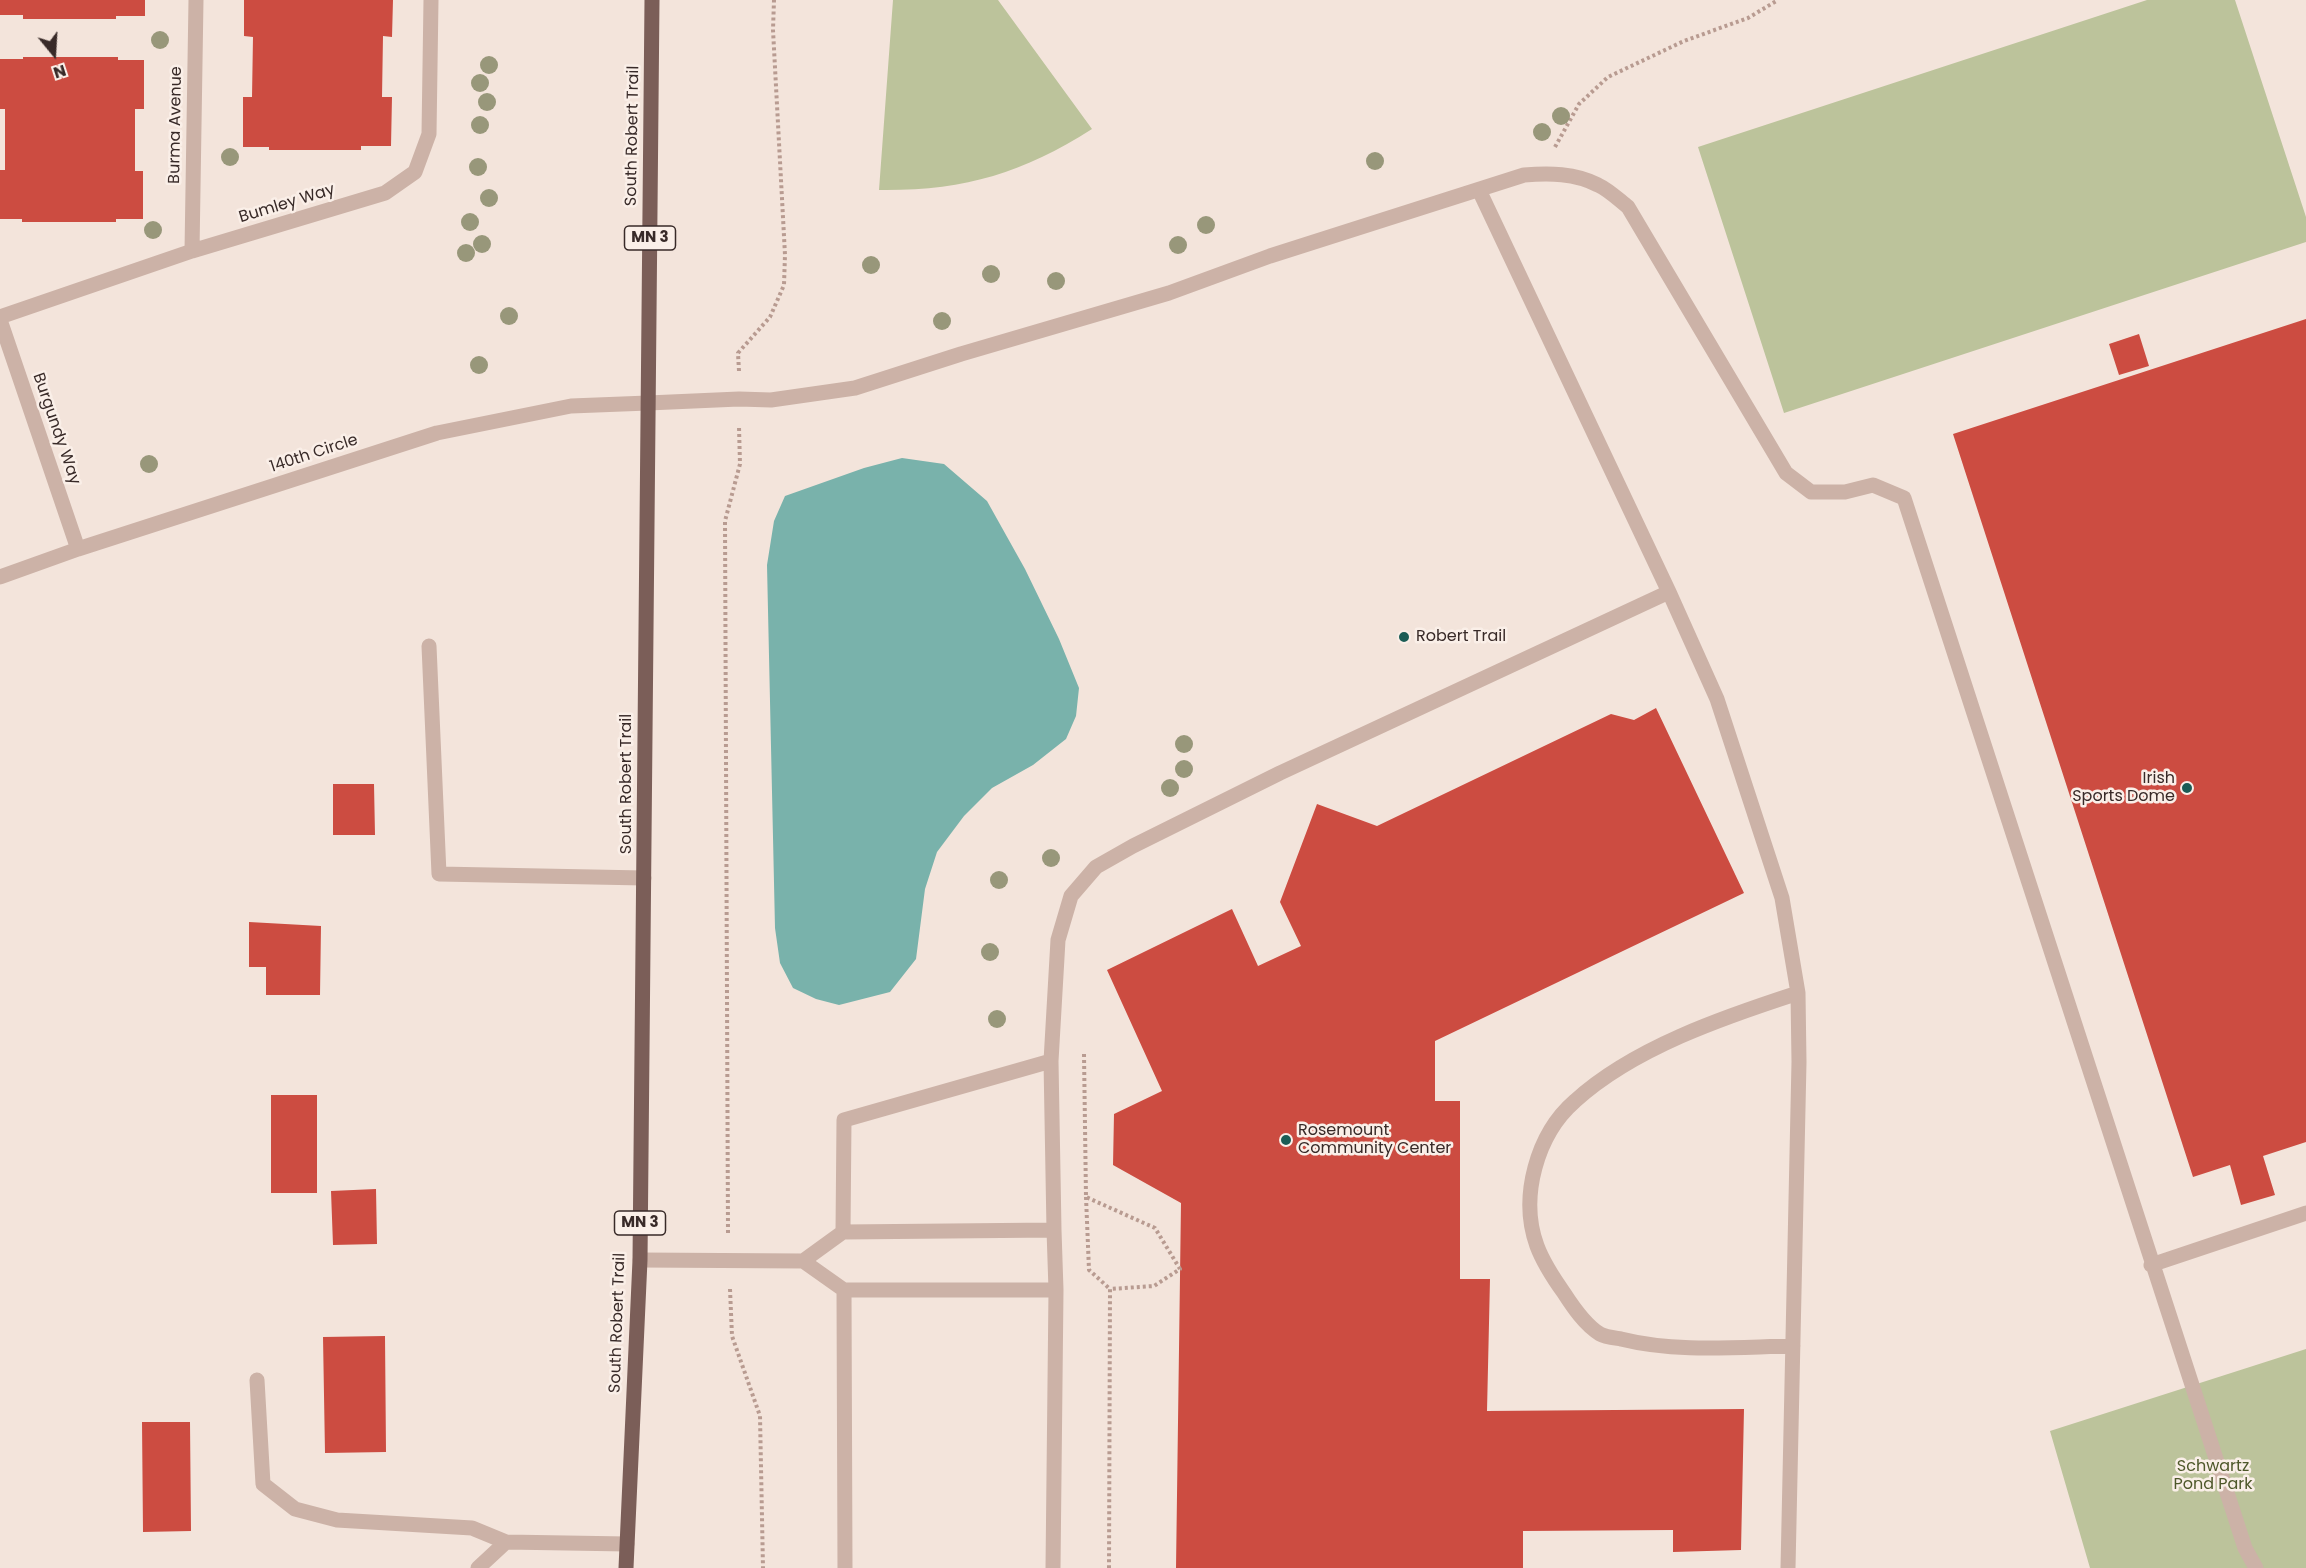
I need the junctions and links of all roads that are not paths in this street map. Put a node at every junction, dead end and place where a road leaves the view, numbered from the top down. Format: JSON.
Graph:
{"nodes":[{"id":1,"x":196,"y":0,"type":"edge"},
{"id":2,"x":431,"y":0,"type":"edge"},
{"id":3,"x":652,"y":0,"type":"edge"},
{"id":4,"x":1479,"y":190,"type":"junction"},
{"id":5,"x":192,"y":251,"type":"junction"},
{"id":6,"x":0,"y":319,"type":"edge"},
{"id":7,"x":648,"y":403,"type":"junction"},
{"id":8,"x":78,"y":549,"type":"junction"},
{"id":9,"x":0,"y":577,"type":"edge"},
{"id":10,"x":1669,"y":592,"type":"junction"},
{"id":11,"x":429,"y":646,"type":"dead end"},
{"id":12,"x":644,"y":878,"type":"junction"},
{"id":13,"x":1798,"y":993,"type":"junction"},
{"id":14,"x":1051,"y":1061,"type":"junction"},
{"id":15,"x":2306,"y":1213,"type":"edge"},
{"id":16,"x":1054,"y":1230,"type":"junction"},
{"id":17,"x":843,"y":1232,"type":"junction"},
{"id":18,"x":640,"y":1260,"type":"junction"},
{"id":19,"x":803,"y":1261,"type":"junction"},
{"id":20,"x":2151,"y":1264,"type":"junction"},
{"id":21,"x":844,"y":1290,"type":"junction"},
{"id":22,"x":1056,"y":1290,"type":"junction"},
{"id":23,"x":1793,"y":1346,"type":"junction"},
{"id":24,"x":257,"y":1380,"type":"dead end"},
{"id":25,"x":506,"y":1542,"type":"junction"},
{"id":26,"x":627,"y":1544,"type":"junction"},
{"id":27,"x":478,"y":1568,"type":"edge"},
{"id":28,"x":626,"y":1568,"type":"edge"},
{"id":29,"x":845,"y":1568,"type":"edge"},
{"id":30,"x":1053,"y":1568,"type":"edge"},
{"id":31,"x":1788,"y":1568,"type":"edge"},
{"id":32,"x":2256,"y":1568,"type":"edge"}],
"edges":[{"from":1,"to":5,"type":"street","name":"Burma Avenue"},
{"from":2,"to":5,"type":"street","name":"Bumley Way"},
{"from":3,"to":7,"type":"main road","name":"South Robert Trail","number":"MN 3"},
{"from":4,"to":7,"type":"street","name":"140th Circle"},
{"from":4,"to":10,"type":"street"},
{"from":4,"to":20,"type":"street","name":"140th Circle"},
{"from":5,"to":6,"type":"street","name":"Bumley Way"},
{"from":6,"to":8,"type":"street","name":"Burgundy Way"},
{"from":7,"to":8,"type":"street","name":"140th Circle"},
{"from":7,"to":12,"type":"main road","name":"South Robert Trail","number":"MN 3"},
{"from":8,"to":9,"type":"street","name":"140th Circle"},
{"from":10,"to":13,"type":"street"},
{"from":10,"to":14,"type":"street"},
{"from":11,"to":12,"type":"street"},
{"from":12,"to":18,"type":"main road","name":"South Robert Trail","number":"MN 3"},
{"from":13,"to":23,"type":"street"},
{"from":13,"to":23,"type":"street"},
{"from":14,"to":16,"type":"street"},
{"from":14,"to":17,"type":"street"},
{"from":15,"to":20,"type":"street"},
{"from":16,"to":17,"type":"street"},
{"from":16,"to":22,"type":"street"},
{"from":17,"to":19,"type":"street"},
{"from":18,"to":19,"type":"street"},
{"from":18,"to":26,"type":"main road","name":"South Robert Trail","number":"MN 3"},
{"from":19,"to":21,"type":"street"},
{"from":20,"to":32,"type":"street","name":"140th Circle"},
{"from":21,"to":22,"type":"street"},
{"from":21,"to":29,"type":"street"},
{"from":22,"to":30,"type":"street"},
{"from":23,"to":31,"type":"street"},
{"from":24,"to":25,"type":"street"},
{"from":25,"to":26,"type":"street"},
{"from":25,"to":27,"type":"street"},
{"from":26,"to":28,"type":"main road","name":"South Robert Trail","number":"MN 3"}]}
